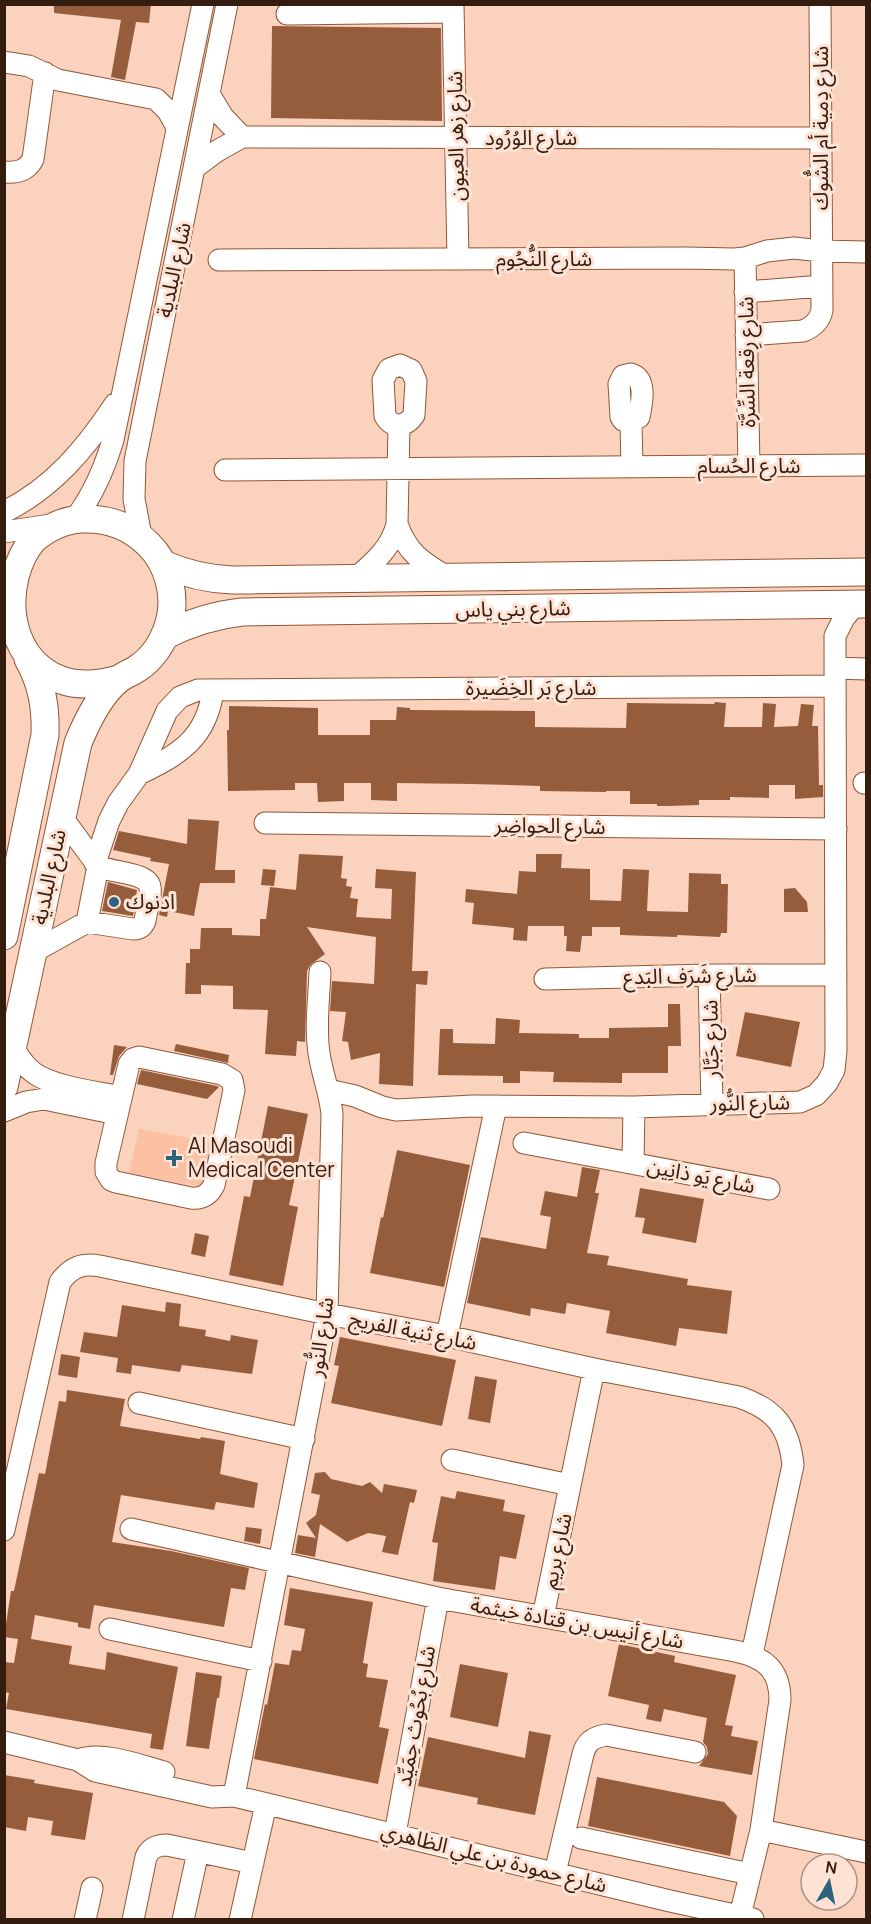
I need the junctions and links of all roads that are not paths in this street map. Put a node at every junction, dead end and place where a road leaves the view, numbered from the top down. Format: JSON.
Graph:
{"nodes":[{"id":1,"x":203,"y":4,"type":"edge"},
{"id":2,"x":227,"y":4,"type":"edge"},
{"id":3,"x":820,"y":4,"type":"edge"},
{"id":4,"x":453,"y":8,"type":"edge"},
{"id":5,"x":288,"y":14,"type":"dead end"},
{"id":6,"x":4,"y":62,"type":"edge"},
{"id":7,"x":45,"y":73,"type":"junction"},
{"id":8,"x":186,"y":82,"type":"junction"},
{"id":9,"x":209,"y":94,"type":"junction"},
{"id":10,"x":156,"y":99,"type":"junction"},
{"id":11,"x":177,"y":127,"type":"junction"},
{"id":12,"x":242,"y":137,"type":"junction"},
{"id":13,"x":456,"y":138,"type":"junction"},
{"id":14,"x":820,"y":138,"type":"junction"},
{"id":15,"x":194,"y":168,"type":"junction"},
{"id":16,"x":4,"y":172,"type":"edge"},
{"id":17,"x":821,"y":251,"type":"junction"},
{"id":18,"x":867,"y":252,"type":"edge"},
{"id":19,"x":745,"y":258,"type":"junction"},
{"id":20,"x":458,"y":259,"type":"junction"},
{"id":21,"x":219,"y":260,"type":"dead end"},
{"id":22,"x":822,"y":286,"type":"junction"},
{"id":23,"x":745,"y":292,"type":"junction"},
{"id":24,"x":746,"y":335,"type":"junction"},
{"id":25,"x":122,"y":394,"type":"junction"},
{"id":26,"x":631,"y":422,"type":"dead end"},
{"id":27,"x":399,"y":426,"type":"dead end"},
{"id":28,"x":867,"y":465,"type":"edge"},
{"id":29,"x":749,"y":466,"type":"junction"},
{"id":30,"x":632,"y":467,"type":"junction"},
{"id":31,"x":398,"y":469,"type":"junction"},
{"id":32,"x":225,"y":470,"type":"dead end"},
{"id":33,"x":4,"y":512,"type":"edge"},
{"id":34,"x":68,"y":521,"type":"junction"},
{"id":35,"x":397,"y":524,"type":"junction"},
{"id":36,"x":4,"y":532,"type":"edge"},
{"id":37,"x":141,"y":536,"type":"junction"},
{"id":38,"x":163,"y":564,"type":"junction"},
{"id":39,"x":867,"y":572,"type":"edge"},
{"id":40,"x":447,"y":577,"type":"junction"},
{"id":41,"x":355,"y":579,"type":"junction"},
{"id":42,"x":806,"y":604,"type":"junction"},
{"id":43,"x":861,"y":604,"type":"edge"},
{"id":44,"x":8,"y":631,"type":"edge"},
{"id":45,"x":164,"y":636,"type":"junction"},
{"id":46,"x":835,"y":636,"type":"junction"},
{"id":47,"x":28,"y":659,"type":"junction"},
{"id":48,"x":867,"y":669,"type":"edge"},
{"id":49,"x":835,"y":677,"type":"junction"},
{"id":50,"x":119,"y":679,"type":"junction"},
{"id":51,"x":220,"y":690,"type":"junction"},
{"id":52,"x":139,"y":774,"type":"junction"},
{"id":53,"x":61,"y":816,"type":"junction"},
{"id":54,"x":265,"y":823,"type":"dead end"},
{"id":55,"x":836,"y":829,"type":"junction"},
{"id":56,"x":26,"y":834,"type":"junction"},
{"id":57,"x":4,"y":856,"type":"edge"},
{"id":58,"x":97,"y":864,"type":"junction"},
{"id":59,"x":8,"y":897,"type":"edge"},
{"id":60,"x":87,"y":922,"type":"junction"},
{"id":61,"x":4,"y":936,"type":"edge"},
{"id":62,"x":33,"y":952,"type":"junction"},
{"id":63,"x":320,"y":972,"type":"dead end"},
{"id":64,"x":709,"y":975,"type":"junction"},
{"id":65,"x":836,"y":975,"type":"junction"},
{"id":66,"x":545,"y":979,"type":"dead end"},
{"id":67,"x":13,"y":1048,"type":"junction"},
{"id":68,"x":4,"y":1087,"type":"edge"},
{"id":69,"x":328,"y":1090,"type":"junction"},
{"id":70,"x":712,"y":1104,"type":"junction"},
{"id":71,"x":119,"y":1106,"type":"junction"},
{"id":72,"x":496,"y":1106,"type":"junction"},
{"id":73,"x":634,"y":1107,"type":"junction"},
{"id":74,"x":4,"y":1110,"type":"edge"},
{"id":75,"x":525,"y":1143,"type":"dead end"},
{"id":76,"x":633,"y":1163,"type":"junction"},
{"id":77,"x":769,"y":1189,"type":"dead end"},
{"id":78,"x":327,"y":1314,"type":"junction"},
{"id":79,"x":447,"y":1336,"type":"junction"},
{"id":80,"x":594,"y":1369,"type":"junction"},
{"id":81,"x":140,"y":1403,"type":"dead end"},
{"id":82,"x":304,"y":1439,"type":"junction"},
{"id":83,"x":452,"y":1460,"type":"dead end"},
{"id":84,"x":570,"y":1485,"type":"junction"},
{"id":85,"x":131,"y":1529,"type":"dead end"},
{"id":86,"x":4,"y":1530,"type":"edge"},
{"id":87,"x":280,"y":1562,"type":"junction"},
{"id":88,"x":438,"y":1598,"type":"junction"},
{"id":89,"x":543,"y":1617,"type":"junction"},
{"id":90,"x":110,"y":1629,"type":"dead end"},
{"id":91,"x":752,"y":1654,"type":"junction"},
{"id":92,"x":261,"y":1661,"type":"junction"},
{"id":93,"x":4,"y":1743,"type":"edge"},
{"id":94,"x":695,"y":1752,"type":"dead end"},
{"id":95,"x":234,"y":1796,"type":"junction"},
{"id":96,"x":266,"y":1804,"type":"junction"},
{"id":97,"x":761,"y":1830,"type":"junction"},
{"id":98,"x":395,"y":1834,"type":"junction"},
{"id":99,"x":581,"y":1838,"type":"dead end"},
{"id":100,"x":198,"y":1852,"type":"junction"},
{"id":101,"x":867,"y":1852,"type":"edge"},
{"id":102,"x":253,"y":1863,"type":"junction"},
{"id":103,"x":555,"y":1873,"type":"junction"},
{"id":104,"x":750,"y":1874,"type":"junction"},
{"id":105,"x":92,"y":1888,"type":"dead end"},
{"id":106,"x":668,"y":1910,"type":"edge"},
{"id":107,"x":747,"y":1918,"type":"edge"},
{"id":108,"x":85,"y":1920,"type":"edge"},
{"id":109,"x":133,"y":1920,"type":"edge"},
{"id":110,"x":183,"y":1920,"type":"edge"},
{"id":111,"x":240,"y":1920,"type":"edge"}],
"edges":[{"from":1,"to":8,"type":"street","name":"شارع البلدية"},
{"from":2,"to":9,"type":"street","name":"شارع البلدية"},
{"from":3,"to":14,"type":"street","name":"شارع دِمية أم الشُّوك"},
{"from":4,"to":5,"type":"street","name":"شارع زهر العيون"},
{"from":4,"to":13,"type":"street","name":"شارع زهر العيون"},
{"from":6,"to":7,"type":"street"},
{"from":7,"to":10,"type":"street"},
{"from":7,"to":16,"type":"street"},
{"from":8,"to":10,"type":"street"},
{"from":8,"to":11,"type":"street","name":"شارع البلدية"},
{"from":9,"to":12,"type":"street"},
{"from":9,"to":15,"type":"street","name":"شارع البلدية"},
{"from":10,"to":11,"type":"street"},
{"from":11,"to":25,"type":"street","name":"شارع البلدية"},
{"from":12,"to":13,"type":"street","name":"شارع الوُرُود"},
{"from":12,"to":15,"type":"street","name":"شارع الوُرُود"},
{"from":13,"to":14,"type":"street","name":"شارع الوُرُود"},
{"from":13,"to":20,"type":"street","name":"شارع زهر العيون"},
{"from":14,"to":17,"type":"street","name":"شارع دِمية أم الشُّوك"},
{"from":15,"to":37,"type":"street","name":"شارع البلدية"},
{"from":17,"to":18,"type":"street","name":"شارع النُّجُوم"},
{"from":17,"to":19,"type":"street","name":"شارع النُّجُوم"},
{"from":17,"to":22,"type":"street","name":"شارع دِمية أم الشُّوك"},
{"from":19,"to":20,"type":"street","name":"شارع النُّجُوم"},
{"from":19,"to":23,"type":"street","name":"شارع رِقعة السِّرَّة"},
{"from":20,"to":21,"type":"street","name":"شارع النُّجُوم"},
{"from":22,"to":23,"type":"street"},
{"from":22,"to":24,"type":"street","name":"شارع دِمية أم الشُّوك"},
{"from":23,"to":24,"type":"street","name":"شارع رِقعة السِّرَّة"},
{"from":24,"to":29,"type":"street","name":"شارع رِقعة السِّرَّة"},
{"from":25,"to":33,"type":"street"},
{"from":25,"to":34,"type":"street","name":"شارع البلدية"},
{"from":26,"to":30,"type":"street"},
{"from":27,"to":31,"type":"street"},
{"from":28,"to":29,"type":"street","name":"شارع الحُسام"},
{"from":29,"to":30,"type":"street","name":"شارع الحُسام"},
{"from":30,"to":31,"type":"street","name":"شارع الحُسام"},
{"from":31,"to":32,"type":"street","name":"شارع الحُسام"},
{"from":31,"to":35,"type":"street"},
{"from":34,"to":36,"type":"street"},
{"from":34,"to":37,"type":"main road"},
{"from":34,"to":44,"type":"main road"},
{"from":35,"to":40,"type":"street"},
{"from":35,"to":41,"type":"street"},
{"from":37,"to":38,"type":"main road"},
{"from":38,"to":41,"type":"main road","name":"شارع بني ياس"},
{"from":38,"to":45,"type":"main road"},
{"from":39,"to":40,"type":"main road","name":"شارع بني ياس"},
{"from":40,"to":41,"type":"main road","name":"شارع بني ياس"},
{"from":42,"to":43,"type":"main road","name":"شارع بني ياس"},
{"from":42,"to":45,"type":"main road","name":"شارع بني ياس"},
{"from":42,"to":46,"type":"street"},
{"from":43,"to":46,"type":"street"},
{"from":44,"to":47,"type":"main road"},
{"from":45,"to":50,"type":"main road"},
{"from":46,"to":49,"type":"street","name":"شارع النُّور"},
{"from":47,"to":50,"type":"main road"},
{"from":47,"to":56,"type":"main road","name":"شارع البلدية"},
{"from":48,"to":49,"type":"street","name":"شارع بَر الخِضَيرة"},
{"from":49,"to":51,"type":"street","name":"شارع بَر الخِضَيرة"},
{"from":49,"to":55,"type":"street","name":"شارع النُّور"},
{"from":50,"to":53,"type":"main road","name":"شارع البلدية"},
{"from":51,"to":52,"type":"street"},
{"from":51,"to":52,"type":"street","name":"شارع بَر الخِضَيرة"},
{"from":52,"to":58,"type":"street"},
{"from":53,"to":58,"type":"street"},
{"from":53,"to":62,"type":"main road","name":"شارع البلدية"},
{"from":54,"to":55,"type":"street","name":"شارع الحواضِر"},
{"from":55,"to":65,"type":"street","name":"شارع النُّور"},
{"from":56,"to":57,"type":"street"},
{"from":56,"to":59,"type":"main road","name":"شارع البلدية"},
{"from":58,"to":60,"type":"street"},
{"from":58,"to":60,"type":"street"},
{"from":59,"to":61,"type":"main road","name":"شارع البلدية"},
{"from":60,"to":62,"type":"street"},
{"from":62,"to":67,"type":"main road","name":"شارع البلدية"},
{"from":63,"to":69,"type":"street","name":"شارع النُّور"},
{"from":64,"to":65,"type":"street","name":"شارع شَرَف البَدع"},
{"from":64,"to":66,"type":"street","name":"شارع شَرَف البَدع"},
{"from":64,"to":70,"type":"street","name":"شارع جَبَّار"},
{"from":65,"to":70,"type":"street","name":"شارع النُّور"},
{"from":67,"to":68,"type":"main road","name":"شارع البلدية"},
{"from":67,"to":71,"type":"street"},
{"from":69,"to":72,"type":"street","name":"شارع النُّور"},
{"from":69,"to":78,"type":"street","name":"شارع النُّور"},
{"from":70,"to":73,"type":"street","name":"شارع النُّور"},
{"from":71,"to":71,"type":"street"},
{"from":71,"to":74,"type":"street"},
{"from":72,"to":73,"type":"street","name":"شارع النُّور"},
{"from":72,"to":79,"type":"street"},
{"from":73,"to":76,"type":"street","name":"شارع يَو ذانِين"},
{"from":75,"to":76,"type":"street","name":"شارع يَو ذانِين"},
{"from":76,"to":77,"type":"street","name":"شارع يَو ذانِين"},
{"from":78,"to":79,"type":"street","name":"شارع ثنية الفريج"},
{"from":78,"to":82,"type":"street","name":"شارع النُّور"},
{"from":78,"to":86,"type":"street","name":"شارع ثنية الفريج"},
{"from":79,"to":80,"type":"street","name":"شارع ثنية الفريج"},
{"from":80,"to":84,"type":"street","name":"شارع بريم"},
{"from":80,"to":91,"type":"street","name":"شارع ثنية الفريج"},
{"from":81,"to":82,"type":"street"},
{"from":82,"to":87,"type":"street","name":"شارع النُّور"},
{"from":83,"to":84,"type":"street","name":"شارع بريم"},
{"from":84,"to":89,"type":"street","name":"شارع بريم"},
{"from":85,"to":87,"type":"street","name":"شارع أنيس بن قتادة خيثمة"},
{"from":87,"to":88,"type":"street","name":"شارع أنيس بن قتادة خيثمة"},
{"from":87,"to":92,"type":"street","name":"شارع النُّور"},
{"from":88,"to":89,"type":"street","name":"شارع أنيس بن قتادة خيثمة"},
{"from":88,"to":98,"type":"street","name":"شارع بُحُوث حِمَيِّد"},
{"from":89,"to":91,"type":"street","name":"شارع أنيس بن قتادة خيثمة"},
{"from":90,"to":92,"type":"street"},
{"from":91,"to":97,"type":"street"},
{"from":92,"to":95,"type":"street","name":"شارع النُّور"},
{"from":93,"to":95,"type":"street","name":"شارع حمودة بن علي الظاهري"},
{"from":94,"to":103,"type":"street"},
{"from":95,"to":96,"type":"street","name":"شارع حمودة بن علي الظاهري"},
{"from":96,"to":98,"type":"street","name":"شارع حمودة بن علي الظاهري"},
{"from":96,"to":102,"type":"street"},
{"from":97,"to":101,"type":"street"},
{"from":97,"to":104,"type":"street"},
{"from":98,"to":103,"type":"street","name":"شارع حمودة بن علي الظاهري"},
{"from":99,"to":104,"type":"street"},
{"from":100,"to":102,"type":"street"},
{"from":100,"to":109,"type":"street"},
{"from":100,"to":110,"type":"street"},
{"from":102,"to":111,"type":"street"},
{"from":103,"to":106,"type":"street","name":"شارع حمودة بن علي الظاهري"},
{"from":104,"to":107,"type":"street"},
{"from":105,"to":108,"type":"street"},
{"from":106,"to":107,"type":"street","name":"شارع حمودة بن علي الظاهري"}]}
